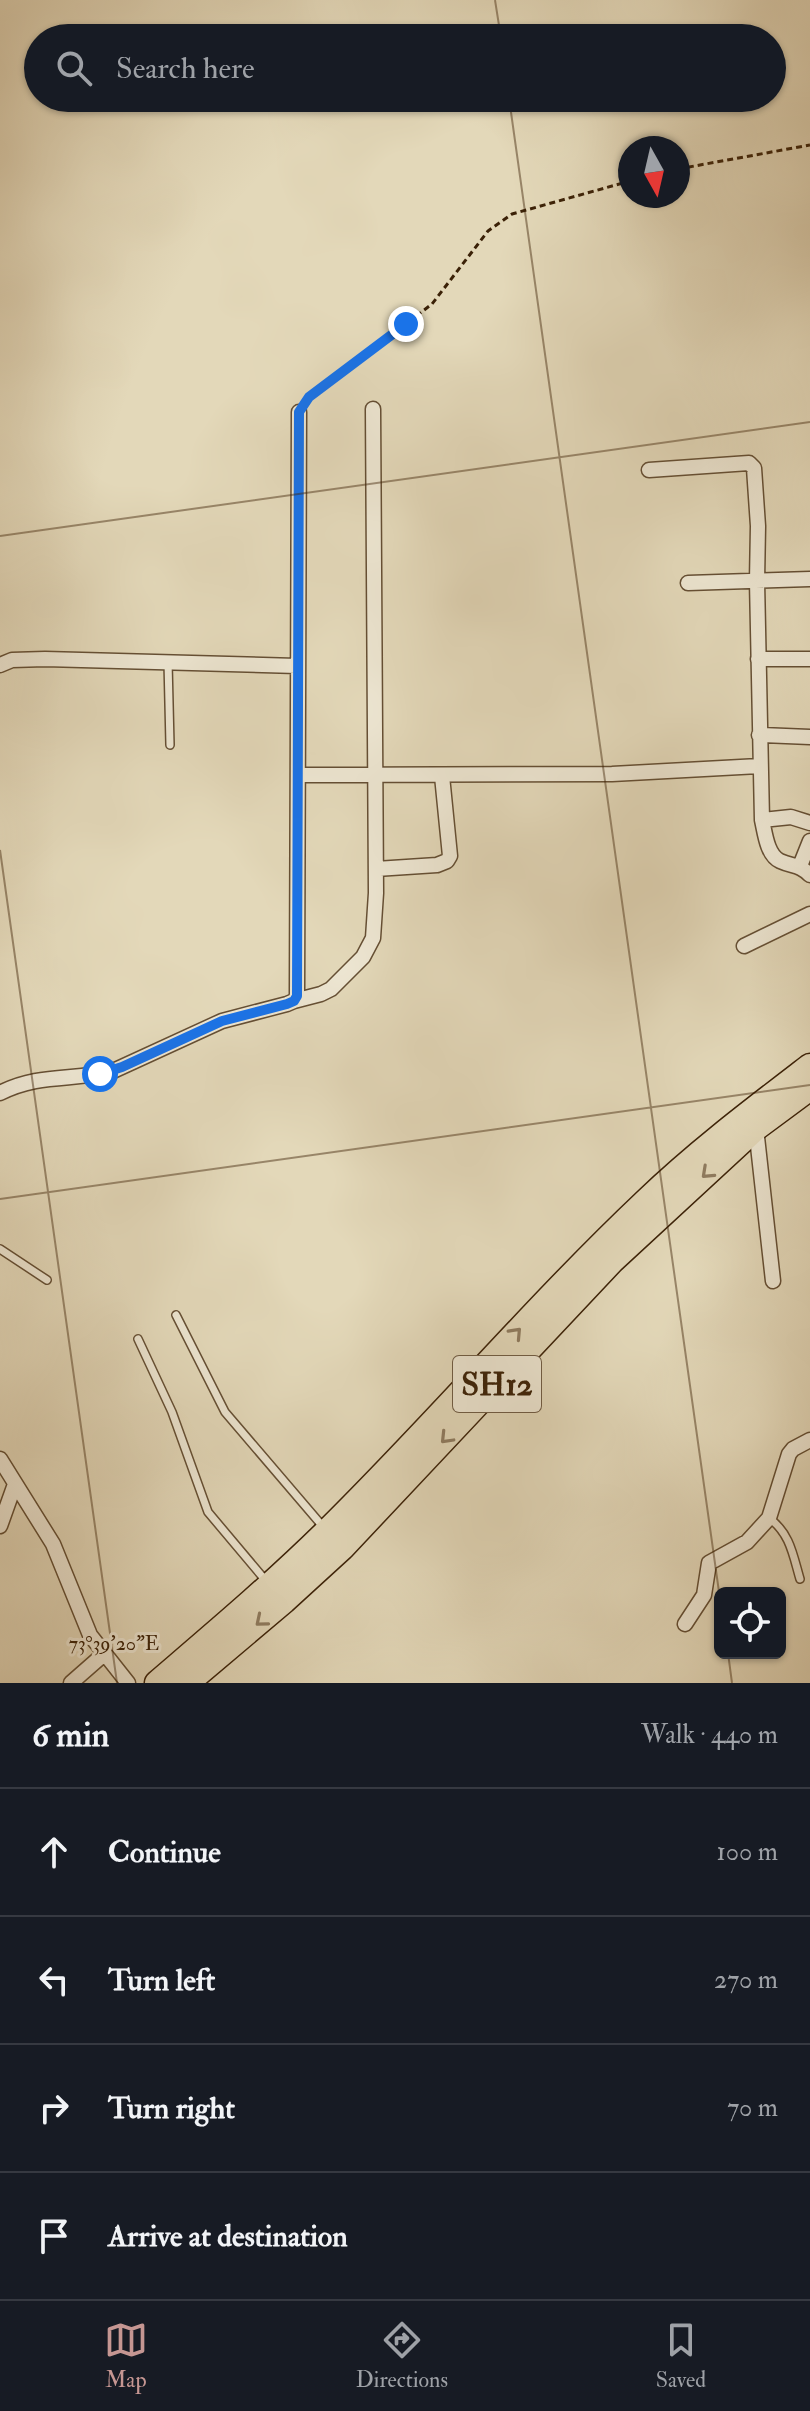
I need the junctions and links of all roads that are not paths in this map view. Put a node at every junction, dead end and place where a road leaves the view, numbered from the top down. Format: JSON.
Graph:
{"nodes":[{"id":1,"x":373,"y":409,"type":"dead end"},
{"id":2,"x":299,"y":412,"type":"road end"},
{"id":3,"x":649,"y":470,"type":"dead end"},
{"id":4,"x":810,"y":579,"type":"edge"},
{"id":5,"x":757,"y":581,"type":"junction"},
{"id":6,"x":688,"y":583,"type":"dead end"},
{"id":7,"x":758,"y":659,"type":"junction"},
{"id":8,"x":810,"y":659,"type":"edge"},
{"id":9,"x":168,"y":662,"type":"junction"},
{"id":10,"x":0,"y":665,"type":"edge"},
{"id":11,"x":297,"y":666,"type":"junction"},
{"id":12,"x":759,"y":735,"type":"junction"},
{"id":13,"x":810,"y":737,"type":"edge"},
{"id":14,"x":170,"y":745,"type":"dead end"},
{"id":15,"x":759,"y":766,"type":"junction"},
{"id":16,"x":375,"y":774,"type":"junction"},
{"id":17,"x":298,"y":775,"type":"junction"},
{"id":18,"x":442,"y":776,"type":"junction"},
{"id":19,"x":762,"y":820,"type":"junction"},
{"id":20,"x":810,"y":823,"type":"edge"},
{"id":21,"x":810,"y":841,"type":"edge"},
{"id":22,"x":376,"y":869,"type":"junction"},
{"id":23,"x":805,"y":870,"type":"edge"},
{"id":24,"x":810,"y":914,"type":"edge"},
{"id":25,"x":744,"y":946,"type":"dead end"},
{"id":26,"x":294,"y":1001,"type":"junction"},
{"id":27,"x":810,"y":1066,"type":"edge"},
{"id":28,"x":810,"y":1088,"type":"edge"},
{"id":29,"x":0,"y":1093,"type":"edge"},
{"id":30,"x":756,"y":1128,"type":"junction"},
{"id":31,"x":0,"y":1249,"type":"edge"},
{"id":32,"x":47,"y":1280,"type":"dead end"},
{"id":33,"x":773,"y":1281,"type":"dead end"},
{"id":34,"x":176,"y":1315,"type":"dead end"},
{"id":35,"x":138,"y":1339,"type":"dead end"},
{"id":36,"x":810,"y":1440,"type":"edge"},
{"id":37,"x":0,"y":1459,"type":"edge"},
{"id":38,"x":407,"y":1464,"type":"junction"},
{"id":39,"x":15,"y":1484,"type":"junction"},
{"id":40,"x":769,"y":1518,"type":"junction"},
{"id":41,"x":0,"y":1526,"type":"edge"},
{"id":42,"x":327,"y":1531,"type":"junction"},
{"id":43,"x":800,"y":1579,"type":"dead end"},
{"id":44,"x":271,"y":1586,"type":"junction"},
{"id":45,"x":685,"y":1624,"type":"dead end"},
{"id":46,"x":104,"y":1654,"type":"junction"},
{"id":47,"x":71,"y":1683,"type":"edge"},
{"id":48,"x":128,"y":1683,"type":"edge"},
{"id":49,"x":157,"y":1683,"type":"edge"},
{"id":50,"x":187,"y":1683,"type":"edge"}],
"edges":[{"from":1,"to":16,"type":"street"},
{"from":2,"to":11,"type":"street"},
{"from":3,"to":5,"type":"street"},
{"from":4,"to":5,"type":"street"},
{"from":5,"to":6,"type":"street"},
{"from":5,"to":7,"type":"street"},
{"from":7,"to":8,"type":"street"},
{"from":7,"to":12,"type":"street"},
{"from":9,"to":10,"type":"street"},
{"from":9,"to":11,"type":"street"},
{"from":9,"to":14,"type":"lane"},
{"from":11,"to":17,"type":"street"},
{"from":12,"to":13,"type":"street"},
{"from":12,"to":15,"type":"street"},
{"from":15,"to":18,"type":"street"},
{"from":15,"to":19,"type":"street"},
{"from":16,"to":17,"type":"street"},
{"from":16,"to":18,"type":"street"},
{"from":16,"to":22,"type":"street"},
{"from":17,"to":26,"type":"street"},
{"from":18,"to":22,"type":"street"},
{"from":19,"to":20,"type":"street"},
{"from":19,"to":23,"type":"street"},
{"from":21,"to":23,"type":"street"},
{"from":22,"to":26,"type":"street"},
{"from":24,"to":25,"type":"street"},
{"from":26,"to":29,"type":"street"},
{"from":38,"to":27,"type":"main road","one_way":true},
{"from":28,"to":30,"type":"main road","number":"SH12"},
{"from":30,"to":33,"type":"street"},
{"from":30,"to":38,"type":"main road","number":"SH12","one_way":true},
{"from":31,"to":32,"type":"lane"},
{"from":34,"to":42,"type":"lane"},
{"from":35,"to":44,"type":"lane"},
{"from":36,"to":40,"type":"street"},
{"from":37,"to":39,"type":"street"},
{"from":38,"to":42,"type":"main road"},
{"from":38,"to":50,"type":"main road","number":"SH12","one_way":true},
{"from":39,"to":41,"type":"street"},
{"from":39,"to":46,"type":"street"},
{"from":40,"to":43,"type":"lane"},
{"from":40,"to":45,"type":"street"},
{"from":42,"to":44,"type":"main road"},
{"from":44,"to":49,"type":"main road"},
{"from":46,"to":47,"type":"street"},
{"from":46,"to":48,"type":"street"}]}
